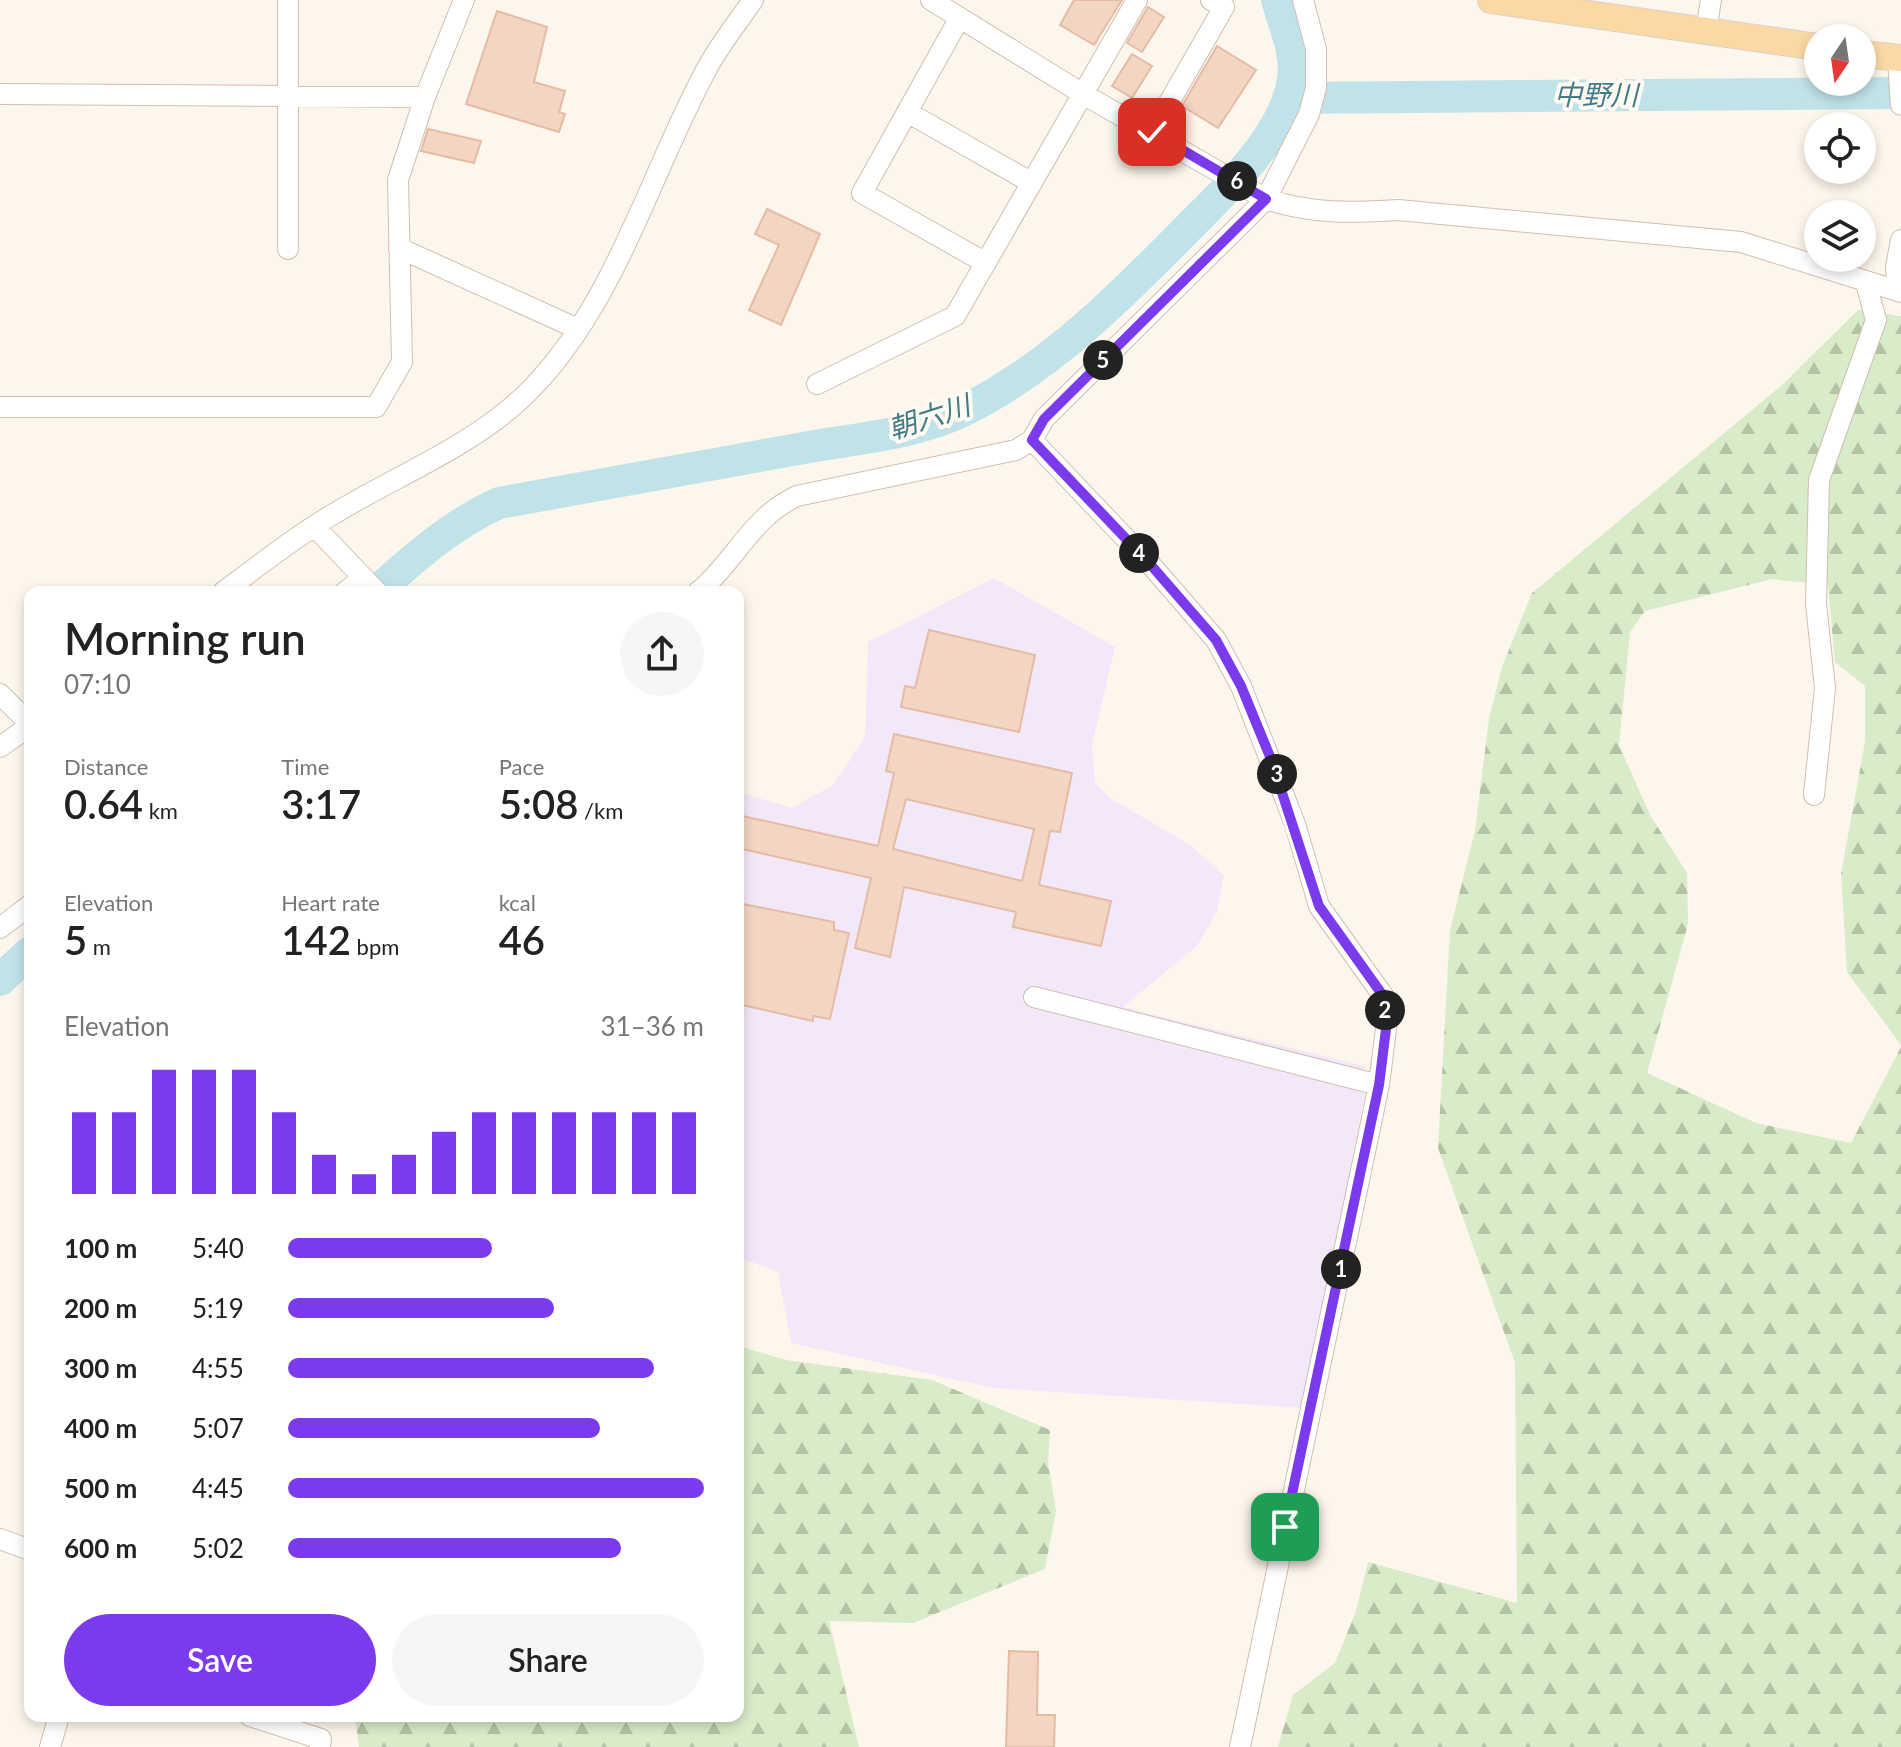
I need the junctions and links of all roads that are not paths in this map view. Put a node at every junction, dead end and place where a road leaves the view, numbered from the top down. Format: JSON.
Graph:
{"nodes":[{"id":1,"x":288,"y":0,"type":"edge"},
{"id":2,"x":464,"y":0,"type":"edge"},
{"id":3,"x":753,"y":0,"type":"edge"},
{"id":4,"x":931,"y":0,"type":"edge"},
{"id":5,"x":1137,"y":0,"type":"edge"},
{"id":6,"x":1211,"y":0,"type":"edge"},
{"id":7,"x":1303,"y":0,"type":"edge"},
{"id":8,"x":1491,"y":0,"type":"edge"},
{"id":9,"x":1711,"y":0,"type":"edge"},
{"id":10,"x":1545,"y":4,"type":"edge"},
{"id":11,"x":959,"y":19,"type":"junction"},
{"id":12,"x":1706,"y":31,"type":"junction"},
{"id":13,"x":1804,"y":45,"type":"edge"},
{"id":14,"x":1876,"y":62,"type":"edge"},
{"id":15,"x":1900,"y":77,"type":"edge"},
{"id":16,"x":0,"y":94,"type":"edge"},
{"id":17,"x":1083,"y":94,"type":"junction"},
{"id":18,"x":288,"y":95,"type":"junction"},
{"id":19,"x":425,"y":97,"type":"junction"},
{"id":20,"x":907,"y":112,"type":"junction"},
{"id":21,"x":1152,"y":132,"type":"junction"},
{"id":22,"x":1032,"y":183,"type":"junction"},
{"id":23,"x":1261,"y":195,"type":"junction"},
{"id":24,"x":1901,"y":240,"type":"edge"},
{"id":25,"x":399,"y":248,"type":"junction"},
{"id":26,"x":288,"y":249,"type":"dead end"},
{"id":27,"x":986,"y":263,"type":"junction"},
{"id":28,"x":1866,"y":283,"type":"junction"},
{"id":29,"x":1900,"y":291,"type":"edge"},
{"id":30,"x":578,"y":329,"type":"junction"},
{"id":31,"x":817,"y":384,"type":"dead end"},
{"id":32,"x":0,"y":407,"type":"edge"},
{"id":33,"x":1032,"y":440,"type":"junction"},
{"id":34,"x":314,"y":526,"type":"junction"},
{"id":35,"x":369,"y":585,"type":"edge"},
{"id":36,"x":231,"y":586,"type":"edge"},
{"id":37,"x":706,"y":586,"type":"edge"},
{"id":38,"x":0,"y":694,"type":"edge"},
{"id":39,"x":24,"y":719,"type":"edge"},
{"id":40,"x":24,"y":729,"type":"edge"},
{"id":41,"x":0,"y":747,"type":"edge"},
{"id":42,"x":1814,"y":795,"type":"dead end"},
{"id":43,"x":24,"y":910,"type":"edge"},
{"id":44,"x":0,"y":928,"type":"edge"},
{"id":45,"x":1034,"y":997,"type":"dead end"},
{"id":46,"x":1379,"y":1085,"type":"junction"},
{"id":47,"x":0,"y":1539,"type":"edge"},
{"id":48,"x":24,"y":1548,"type":"edge"},
{"id":49,"x":57,"y":1722,"type":"edge"},
{"id":50,"x":269,"y":1722,"type":"edge"},
{"id":51,"x":50,"y":1747,"type":"edge"},
{"id":52,"x":320,"y":1747,"type":"edge"},
{"id":53,"x":1240,"y":1747,"type":"edge"}],
"edges":[{"from":1,"to":18,"type":"street"},
{"from":2,"to":19,"type":"street"},
{"from":3,"to":30,"type":"street"},
{"from":4,"to":11,"type":"street"},
{"from":5,"to":17,"type":"street"},
{"from":6,"to":21,"type":"street"},
{"from":7,"to":23,"type":"street"},
{"from":8,"to":10,"type":"main road"},
{"from":9,"to":12,"type":"street"},
{"from":10,"to":12,"type":"main road"},
{"from":11,"to":17,"type":"street"},
{"from":11,"to":20,"type":"street"},
{"from":12,"to":13,"type":"main road"},
{"from":14,"to":15,"type":"main road"},
{"from":16,"to":18,"type":"street"},
{"from":17,"to":21,"type":"street"},
{"from":17,"to":22,"type":"street"},
{"from":18,"to":19,"type":"street"},
{"from":18,"to":26,"type":"street"},
{"from":19,"to":25,"type":"street"},
{"from":20,"to":22,"type":"street"},
{"from":20,"to":27,"type":"street"},
{"from":21,"to":23,"type":"street"},
{"from":22,"to":27,"type":"street"},
{"from":23,"to":28,"type":"street"},
{"from":23,"to":33,"type":"street"},
{"from":24,"to":29,"type":"street"},
{"from":25,"to":30,"type":"street"},
{"from":25,"to":32,"type":"street"},
{"from":27,"to":31,"type":"street"},
{"from":28,"to":29,"type":"street"},
{"from":28,"to":42,"type":"street"},
{"from":30,"to":34,"type":"street"},
{"from":33,"to":37,"type":"street"},
{"from":33,"to":46,"type":"street"},
{"from":34,"to":35,"type":"street"},
{"from":34,"to":36,"type":"street"},
{"from":38,"to":39,"type":"street"},
{"from":40,"to":41,"type":"street"},
{"from":43,"to":44,"type":"street"},
{"from":45,"to":46,"type":"street"},
{"from":46,"to":53,"type":"street"},
{"from":47,"to":48,"type":"street"},
{"from":49,"to":51,"type":"street"},
{"from":50,"to":52,"type":"street"}]}
